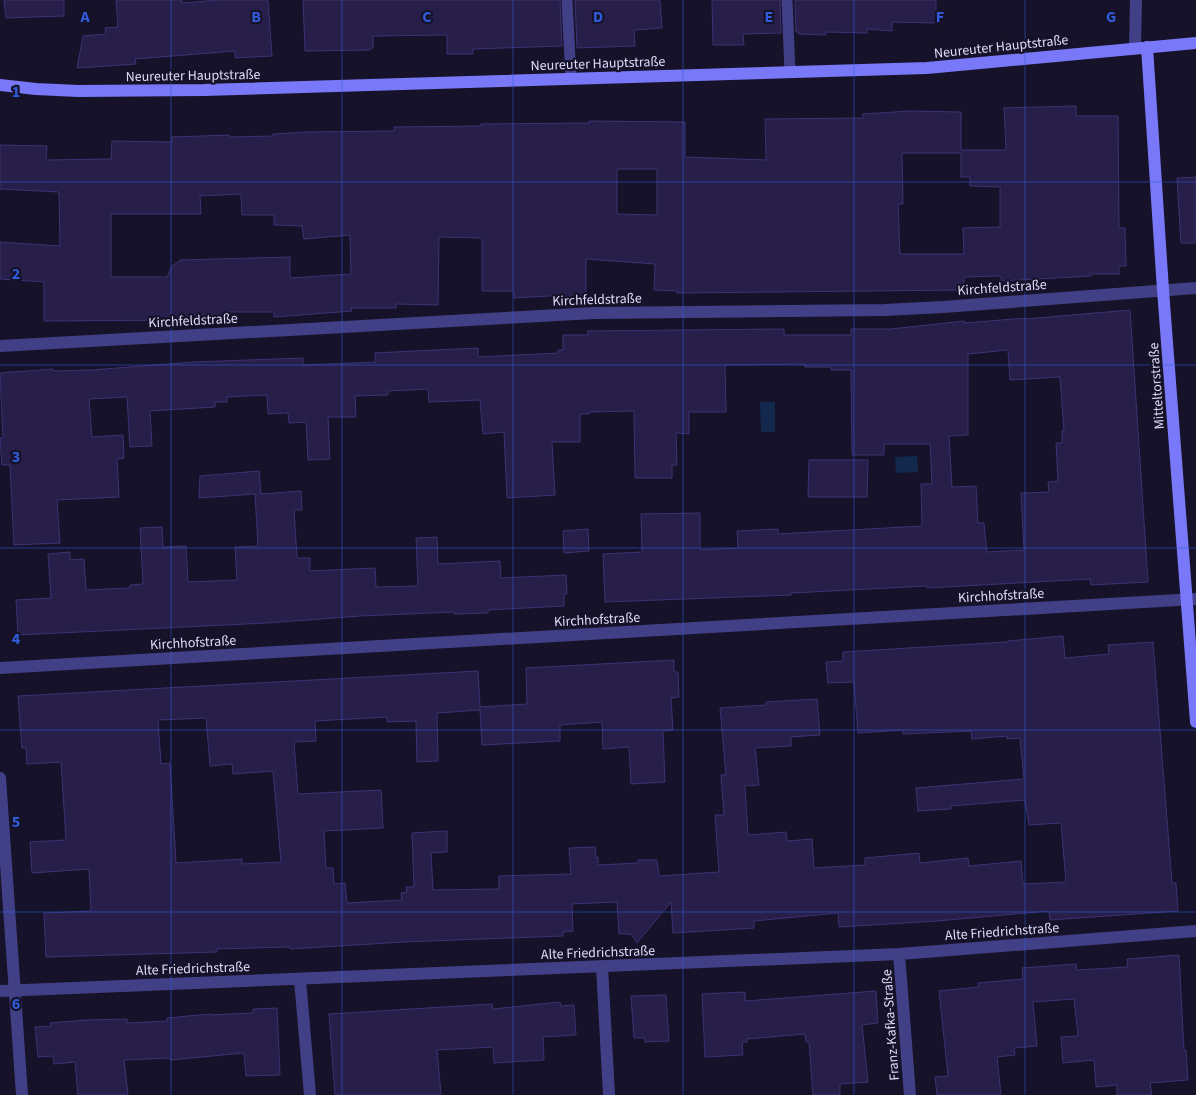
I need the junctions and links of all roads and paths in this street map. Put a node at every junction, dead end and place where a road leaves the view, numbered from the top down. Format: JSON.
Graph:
{"nodes":[{"id":1,"x":567,"y":0,"type":"edge"},
{"id":2,"x":787,"y":0,"type":"edge"},
{"id":3,"x":1136,"y":0,"type":"edge"},
{"id":4,"x":1196,"y":43,"type":"edge"},
{"id":5,"x":1141,"y":47,"type":"junction"},
{"id":6,"x":790,"y":72,"type":"junction"},
{"id":7,"x":571,"y":79,"type":"junction"},
{"id":8,"x":0,"y":85,"type":"edge"},
{"id":9,"x":1196,"y":288,"type":"edge"},
{"id":10,"x":1164,"y":290,"type":"junction"},
{"id":11,"x":0,"y":346,"type":"edge"},
{"id":12,"x":1191,"y":599,"type":"edge"},
{"id":13,"x":0,"y":668,"type":"edge"},
{"id":14,"x":1196,"y":722,"type":"edge"},
{"id":15,"x":0,"y":778,"type":"edge"},
{"id":16,"x":1196,"y":931,"type":"edge"},
{"id":17,"x":899,"y":954,"type":"junction"},
{"id":18,"x":602,"y":967,"type":"junction"},
{"id":19,"x":300,"y":980,"type":"junction"},
{"id":20,"x":14,"y":990,"type":"junction"},
{"id":21,"x":0,"y":991,"type":"edge"},
{"id":22,"x":22,"y":1095,"type":"edge"},
{"id":23,"x":310,"y":1095,"type":"edge"},
{"id":24,"x":609,"y":1095,"type":"edge"},
{"id":25,"x":910,"y":1095,"type":"edge"}],
"edges":[{"from":1,"to":7,"type":"lane"},
{"from":2,"to":6,"type":"lane"},
{"from":3,"to":5,"type":"street"},
{"from":4,"to":5,"type":"street","name":"Neureuter Hauptstraße"},
{"from":5,"to":6,"type":"street","name":"Neureuter Hauptstraße"},
{"from":5,"to":10,"type":"street","name":"Mitteltorstraße"},
{"from":6,"to":7,"type":"street","name":"Neureuter Hauptstraße"},
{"from":7,"to":8,"type":"street","name":"Neureuter Hauptstraße"},
{"from":9,"to":10,"type":"street","name":"Kirchfeldstraße"},
{"from":10,"to":11,"type":"street","name":"Kirchfeldstraße"},
{"from":10,"to":12,"type":"street","name":"Mitteltorstraße"},
{"from":12,"to":13,"type":"street","name":"Kirchhofstraße"},
{"from":12,"to":14,"type":"street","name":"Mitteltorstraße"},
{"from":15,"to":20,"type":"street"},
{"from":16,"to":17,"type":"street","name":"Alte Friedrichstraße"},
{"from":17,"to":18,"type":"street","name":"Alte Friedrichstraße"},
{"from":17,"to":25,"type":"street","name":"Franz-Kafka-Straße"},
{"from":18,"to":19,"type":"street","name":"Alte Friedrichstraße"},
{"from":18,"to":24,"type":"street"},
{"from":19,"to":20,"type":"street","name":"Alte Friedrichstraße"},
{"from":19,"to":23,"type":"street"},
{"from":20,"to":21,"type":"street","name":"Alte Friedrichstraße"},
{"from":20,"to":22,"type":"street"}]}
